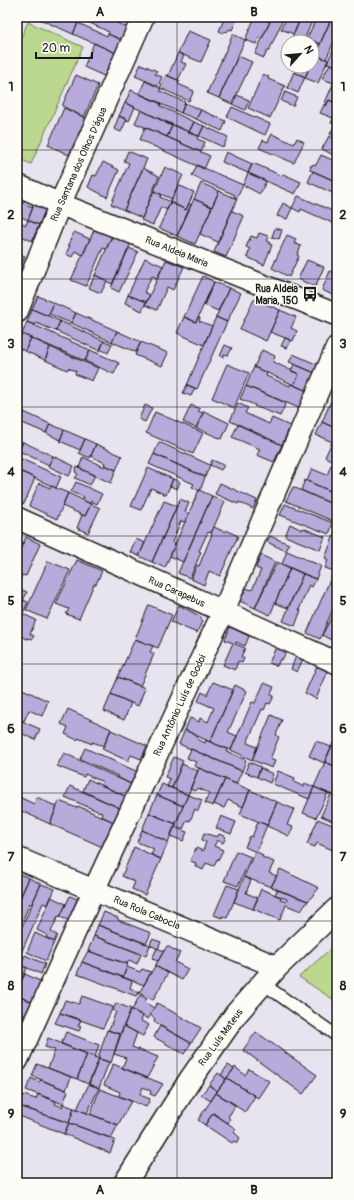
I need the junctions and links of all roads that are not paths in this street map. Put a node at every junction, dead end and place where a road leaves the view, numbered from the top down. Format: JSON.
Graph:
{"nodes":[{"id":1,"x":143,"y":17,"type":"edge"},
{"id":2,"x":17,"y":185,"type":"edge"},
{"id":3,"x":60,"y":204,"type":"junction"},
{"id":4,"x":17,"y":312,"type":"edge"},
{"id":5,"x":337,"y":315,"type":"edge"},
{"id":6,"x":337,"y":347,"type":"edge"},
{"id":7,"x":17,"y":518,"type":"edge"},
{"id":8,"x":223,"y":612,"type":"junction"},
{"id":9,"x":337,"y":663,"type":"edge"},
{"id":10,"x":17,"y":858,"type":"edge"},
{"id":11,"x":94,"y":890,"type":"junction"},
{"id":12,"x":337,"y":909,"type":"edge"},
{"id":13,"x":277,"y":967,"type":"junction"},
{"id":14,"x":262,"y":983,"type":"junction"},
{"id":15,"x":337,"y":1036,"type":"edge"},
{"id":16,"x":17,"y":1061,"type":"edge"},
{"id":17,"x":125,"y":1183,"type":"edge"}],
"edges":[{"from":1,"to":3,"type":"street","name":"Rua Santana dos Olhos D'água"},
{"from":2,"to":3,"type":"street","name":"Rua Aldeia Maria"},
{"from":3,"to":4,"type":"street","name":"Rua Santana dos Olhos D'água"},
{"from":3,"to":5,"type":"street","name":"Rua Aldeia Maria"},
{"from":6,"to":8,"type":"street","name":"Rua Antônio Luís de Godoi"},
{"from":7,"to":8,"type":"street","name":"Rua Carapebus"},
{"from":8,"to":9,"type":"street","name":"Rua Carapebus"},
{"from":8,"to":11,"type":"street","name":"Rua Antônio Luís de Godoi"},
{"from":10,"to":11,"type":"street","name":"Rua Rola Cabocla"},
{"from":11,"to":13,"type":"street","name":"Rua Rola Cabocla"},
{"from":11,"to":16,"type":"street","name":"Rua Antônio Luís de Godoi"},
{"from":12,"to":13,"type":"main road","name":"Rua Luís Mateus"},
{"from":13,"to":14,"type":"main road","name":"Rua Luís Mateus"},
{"from":14,"to":15,"type":"lane"},
{"from":14,"to":17,"type":"main road","name":"Rua Luís Mateus"}]}
